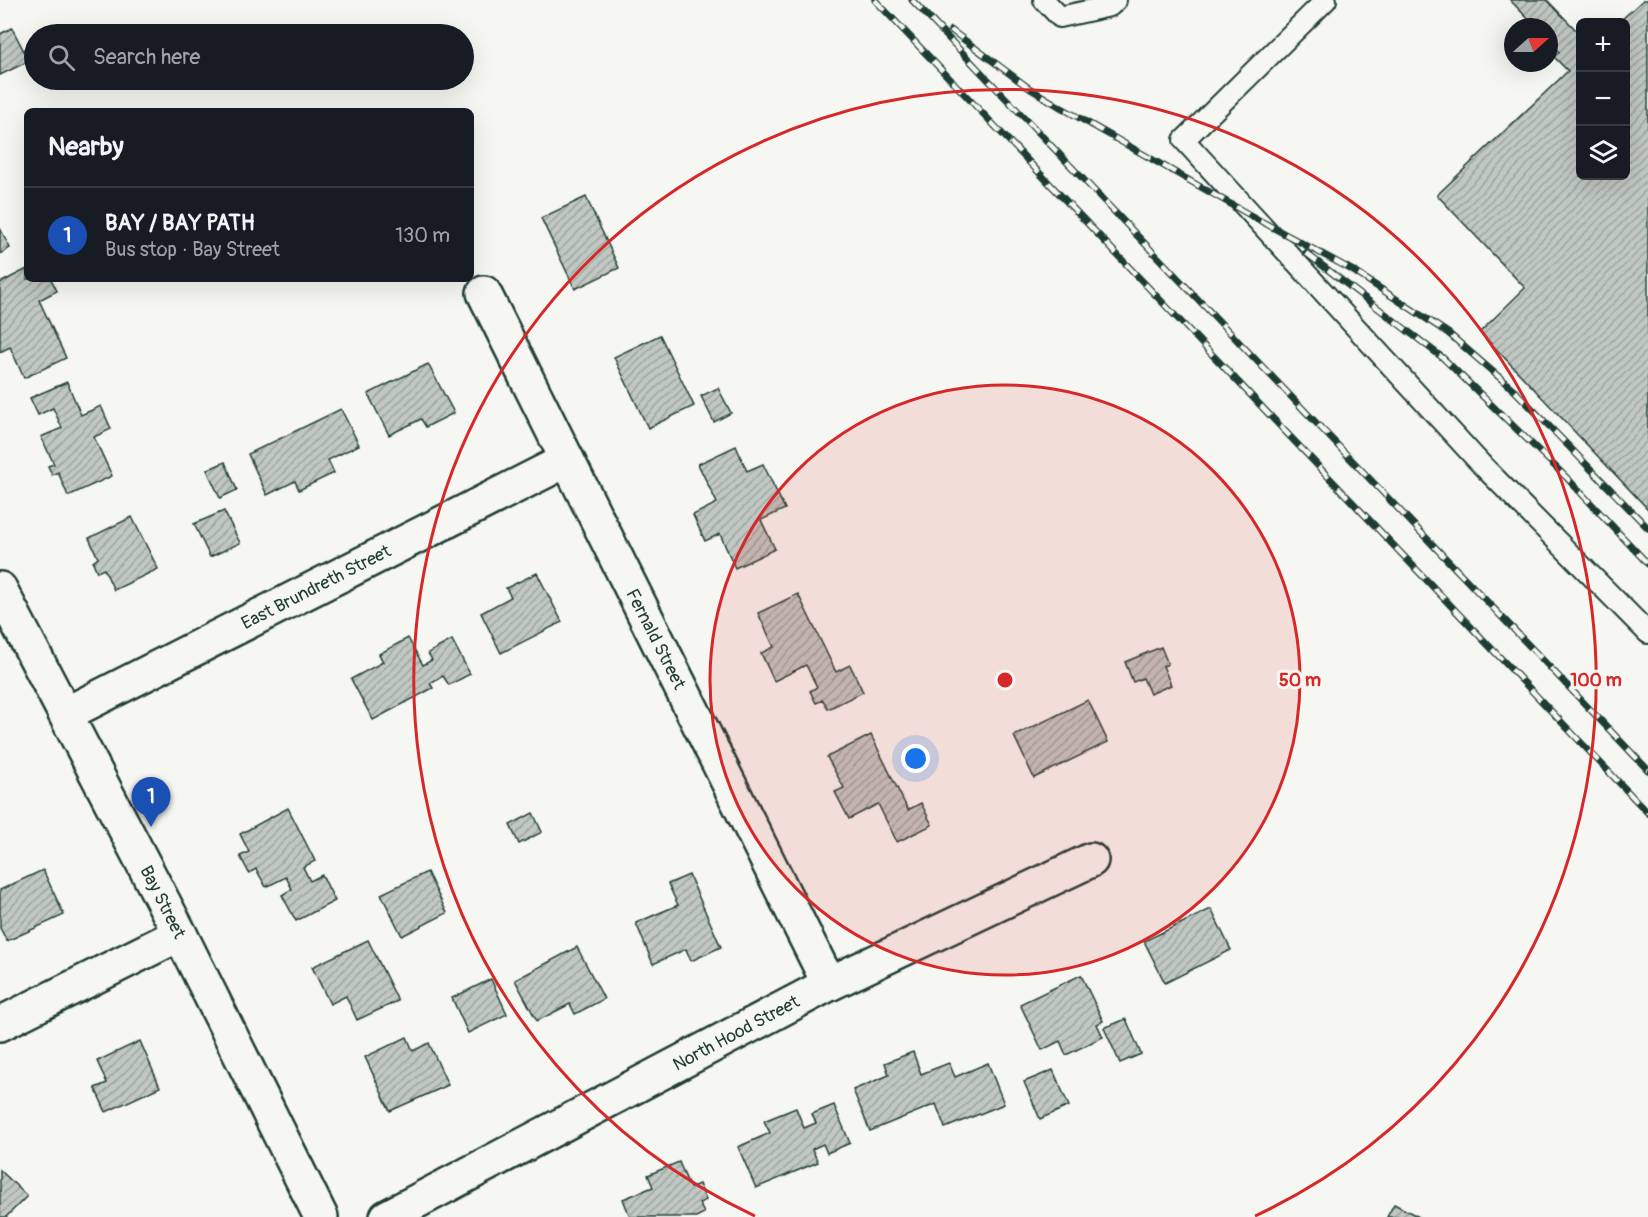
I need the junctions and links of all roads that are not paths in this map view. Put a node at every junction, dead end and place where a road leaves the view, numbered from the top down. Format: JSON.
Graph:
{"nodes":[{"id":1,"x":1044,"y":0,"type":"edge"},
{"id":2,"x":1116,"y":0,"type":"edge"},
{"id":3,"x":1326,"y":0,"type":"edge"},
{"id":4,"x":484,"y":293,"type":"dead end"},
{"id":5,"x":567,"y":460,"type":"junction"},
{"id":6,"x":0,"y":589,"type":"edge"},
{"id":7,"x":1648,"y":633,"type":"edge"},
{"id":8,"x":66,"y":714,"type":"junction"},
{"id":9,"x":1091,"y":860,"type":"dead end"},
{"id":10,"x":180,"y":934,"type":"junction"},
{"id":11,"x":829,"y":984,"type":"junction"},
{"id":12,"x":0,"y":1024,"type":"edge"},
{"id":13,"x":321,"y":1217,"type":"edge"},
{"id":14,"x":387,"y":1217,"type":"edge"}],
"edges":[{"from":1,"to":2,"type":"lane"},
{"from":3,"to":7,"type":"lane"},
{"from":4,"to":5,"type":"street","name":"Fernald Street"},
{"from":5,"to":8,"type":"street","name":"East Brundreth Street"},
{"from":5,"to":11,"type":"street","name":"Fernald Street"},
{"from":6,"to":8,"type":"street","name":"Bay Street"},
{"from":8,"to":10,"type":"street","name":"Bay Street"},
{"from":9,"to":11,"type":"street","name":"North Hood Street"},
{"from":10,"to":12,"type":"street"},
{"from":10,"to":13,"type":"street","name":"Bay Street"},
{"from":11,"to":14,"type":"street","name":"North Hood Street"}]}
